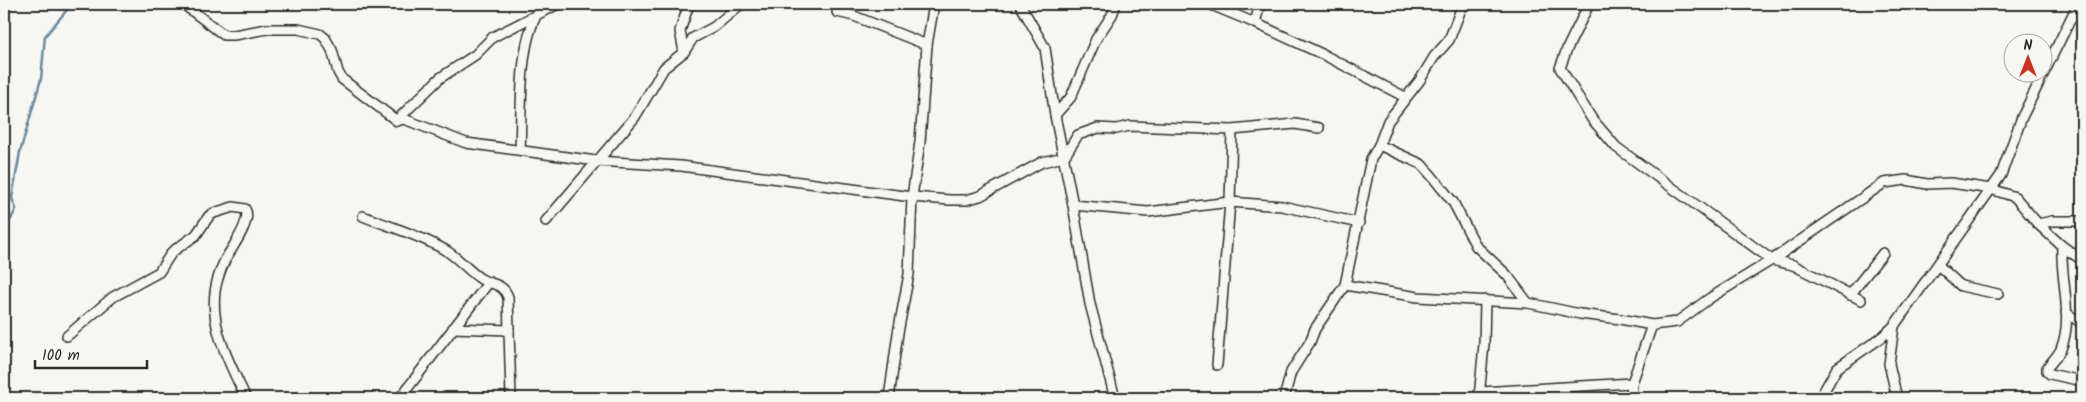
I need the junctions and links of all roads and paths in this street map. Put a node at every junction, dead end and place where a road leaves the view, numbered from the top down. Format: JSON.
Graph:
{"nodes":[{"id":1,"x":184,"y":4,"type":"edge"},
{"id":2,"x":558,"y":4,"type":"edge"},
{"id":3,"x":689,"y":4,"type":"edge"},
{"id":4,"x":742,"y":4,"type":"edge"},
{"id":5,"x":934,"y":4,"type":"edge"},
{"id":6,"x":1020,"y":4,"type":"edge"},
{"id":7,"x":1116,"y":4,"type":"edge"},
{"id":8,"x":1209,"y":4,"type":"edge"},
{"id":9,"x":1260,"y":4,"type":"edge"},
{"id":10,"x":1463,"y":4,"type":"edge"},
{"id":11,"x":1589,"y":4,"type":"edge"},
{"id":12,"x":2078,"y":4,"type":"edge"},
{"id":13,"x":837,"y":12,"type":"dead end"},
{"id":14,"x":537,"y":14,"type":"junction"},
{"id":15,"x":1255,"y":23,"type":"junction"},
{"id":16,"x":927,"y":45,"type":"junction"},
{"id":17,"x":684,"y":52,"type":"junction"},
{"id":18,"x":1405,"y":97,"type":"junction"},
{"id":19,"x":1055,"y":115,"type":"junction"},
{"id":20,"x":397,"y":121,"type":"junction"},
{"id":21,"x":1319,"y":128,"type":"dead end"},
{"id":22,"x":1232,"y":130,"type":"junction"},
{"id":23,"x":1379,"y":145,"type":"junction"},
{"id":24,"x":520,"y":150,"type":"junction"},
{"id":25,"x":1064,"y":157,"type":"junction"},
{"id":26,"x":596,"y":161,"type":"junction"},
{"id":27,"x":1991,"y":189,"type":"junction"},
{"id":28,"x":912,"y":197,"type":"junction"},
{"id":29,"x":1230,"y":202,"type":"junction"},
{"id":30,"x":1073,"y":205,"type":"junction"},
{"id":31,"x":363,"y":216,"type":"dead end"},
{"id":32,"x":546,"y":221,"type":"dead end"},
{"id":33,"x":2082,"y":221,"type":"edge"},
{"id":34,"x":1359,"y":223,"type":"junction"},
{"id":35,"x":2038,"y":224,"type":"junction"},
{"id":36,"x":2062,"y":246,"type":"junction"},
{"id":37,"x":1883,"y":253,"type":"dead end"},
{"id":38,"x":1772,"y":260,"type":"junction"},
{"id":39,"x":2082,"y":260,"type":"edge"},
{"id":40,"x":1938,"y":266,"type":"junction"},
{"id":41,"x":489,"y":282,"type":"junction"},
{"id":42,"x":1345,"y":285,"type":"junction"},
{"id":43,"x":1850,"y":294,"type":"junction"},
{"id":44,"x":1998,"y":294,"type":"dead end"},
{"id":45,"x":1485,"y":300,"type":"junction"},
{"id":46,"x":1860,"y":300,"type":"dead end"},
{"id":47,"x":1528,"y":303,"type":"junction"},
{"id":48,"x":2066,"y":313,"type":"junction"},
{"id":49,"x":2082,"y":323,"type":"edge"},
{"id":50,"x":1652,"y":325,"type":"junction"},
{"id":51,"x":1894,"y":326,"type":"junction"},
{"id":52,"x":453,"y":328,"type":"junction"},
{"id":53,"x":509,"y":330,"type":"junction"},
{"id":54,"x":67,"y":336,"type":"dead end"},
{"id":55,"x":1217,"y":365,"type":"dead end"},
{"id":56,"x":2082,"y":381,"type":"edge"},
{"id":57,"x":1632,"y":383,"type":"junction"},
{"id":58,"x":1479,"y":395,"type":"edge"},
{"id":59,"x":246,"y":398,"type":"edge"},
{"id":60,"x":400,"y":398,"type":"edge"},
{"id":61,"x":511,"y":398,"type":"edge"},
{"id":62,"x":889,"y":398,"type":"edge"},
{"id":63,"x":1115,"y":398,"type":"edge"},
{"id":64,"x":1284,"y":398,"type":"edge"},
{"id":65,"x":1631,"y":398,"type":"edge"},
{"id":66,"x":1820,"y":398,"type":"edge"},
{"id":67,"x":1897,"y":398,"type":"edge"}],
"edges":[{"from":1,"to":20,"type":"street"},
{"from":2,"to":14,"type":"street"},
{"from":3,"to":17,"type":"street"},
{"from":4,"to":17,"type":"street"},
{"from":5,"to":16,"type":"street"},
{"from":6,"to":19,"type":"street"},
{"from":7,"to":19,"type":"street"},
{"from":8,"to":15,"type":"street"},
{"from":9,"to":15,"type":"street"},
{"from":10,"to":18,"type":"street"},
{"from":11,"to":38,"type":"street"},
{"from":12,"to":27,"type":"street"},
{"from":13,"to":16,"type":"street"},
{"from":14,"to":20,"type":"street"},
{"from":14,"to":24,"type":"street"},
{"from":15,"to":18,"type":"street"},
{"from":16,"to":28,"type":"street"},
{"from":17,"to":26,"type":"street"},
{"from":18,"to":23,"type":"street"},
{"from":19,"to":25,"type":"street"},
{"from":20,"to":24,"type":"street"},
{"from":21,"to":22,"type":"street"},
{"from":22,"to":25,"type":"street"},
{"from":22,"to":29,"type":"street"},
{"from":23,"to":34,"type":"street"},
{"from":23,"to":47,"type":"street"},
{"from":24,"to":26,"type":"street"},
{"from":25,"to":28,"type":"street"},
{"from":25,"to":30,"type":"street"},
{"from":26,"to":28,"type":"street"},
{"from":26,"to":32,"type":"street"},
{"from":27,"to":35,"type":"street"},
{"from":27,"to":38,"type":"street"},
{"from":27,"to":40,"type":"street"},
{"from":28,"to":62,"type":"street"},
{"from":29,"to":30,"type":"street"},
{"from":29,"to":34,"type":"street"},
{"from":29,"to":55,"type":"street"},
{"from":30,"to":63,"type":"street"},
{"from":31,"to":41,"type":"street"},
{"from":33,"to":35,"type":"street"},
{"from":34,"to":42,"type":"street"},
{"from":35,"to":36,"type":"street"},
{"from":36,"to":39,"type":"street"},
{"from":36,"to":48,"type":"street"},
{"from":37,"to":43,"type":"street"},
{"from":38,"to":43,"type":"street"},
{"from":38,"to":50,"type":"street"},
{"from":40,"to":44,"type":"street"},
{"from":40,"to":51,"type":"street"},
{"from":41,"to":52,"type":"street"},
{"from":41,"to":53,"type":"street"},
{"from":42,"to":45,"type":"street"},
{"from":42,"to":64,"type":"street"},
{"from":43,"to":46,"type":"street"},
{"from":45,"to":47,"type":"street"},
{"from":45,"to":58,"type":"street"},
{"from":47,"to":50,"type":"street"},
{"from":48,"to":49,"type":"street"},
{"from":48,"to":56,"type":"street"},
{"from":50,"to":57,"type":"street"},
{"from":51,"to":66,"type":"street"},
{"from":51,"to":67,"type":"street"},
{"from":52,"to":53,"type":"street"},
{"from":52,"to":60,"type":"street"},
{"from":53,"to":61,"type":"street"},
{"from":54,"to":59,"type":"street"},
{"from":57,"to":58,"type":"street"},
{"from":57,"to":65,"type":"street"}]}
